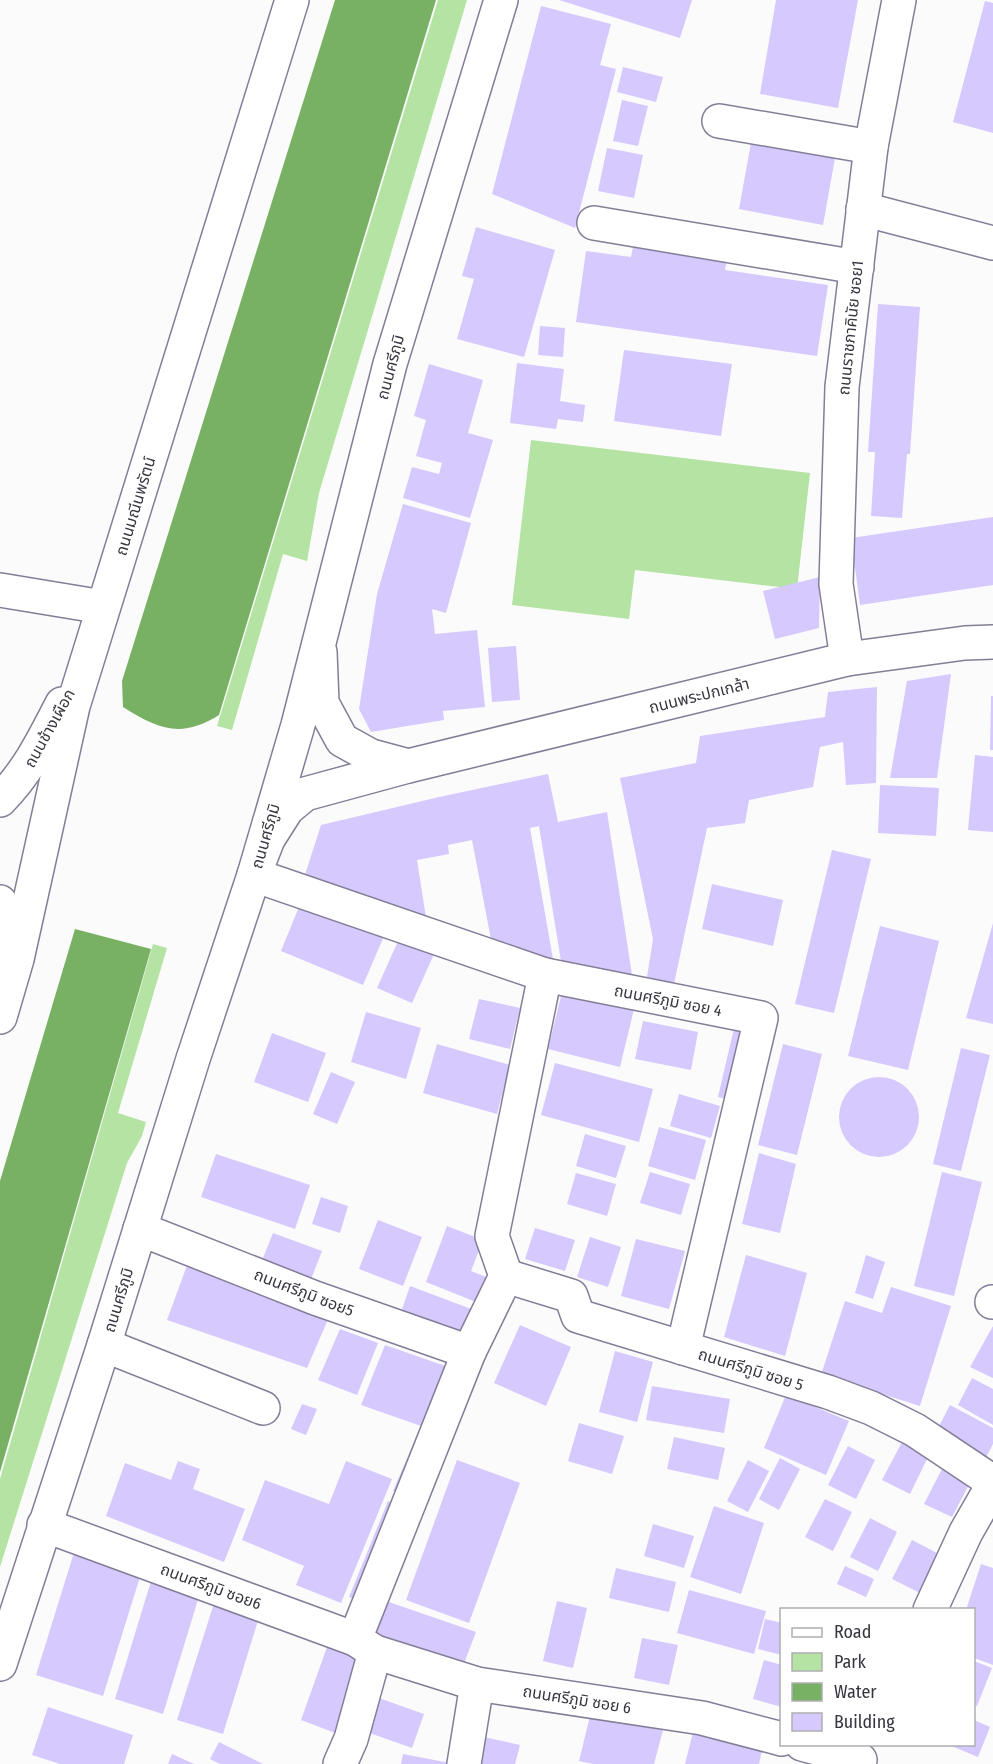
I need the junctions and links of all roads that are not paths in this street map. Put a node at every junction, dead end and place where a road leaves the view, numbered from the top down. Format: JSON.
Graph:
{"nodes":[{"id":1,"x":292,"y":0,"type":"edge"},
{"id":2,"x":501,"y":0,"type":"edge"},
{"id":3,"x":899,"y":0,"type":"edge"},
{"id":4,"x":719,"y":121,"type":"dead end"},
{"id":5,"x":871,"y":147,"type":"junction"},
{"id":6,"x":864,"y":210,"type":"junction"},
{"id":7,"x":594,"y":223,"type":"dead end"},
{"id":8,"x":993,"y":243,"type":"edge"},
{"id":9,"x":857,"y":267,"type":"junction"},
{"id":10,"x":0,"y":590,"type":"edge"},
{"id":11,"x":104,"y":607,"type":"junction"},
{"id":12,"x":320,"y":641,"type":"junction"},
{"id":13,"x":993,"y":642,"type":"edge"},
{"id":14,"x":90,"y":650,"type":"junction"},
{"id":15,"x":847,"y":659,"type":"junction"},
{"id":16,"x":408,"y":766,"type":"junction"},
{"id":17,"x":0,"y":800,"type":"edge"},
{"id":18,"x":254,"y":875,"type":"junction"},
{"id":19,"x":0,"y":902,"type":"edge"},
{"id":20,"x":17,"y":959,"type":"junction"},
{"id":21,"x":544,"y":975,"type":"junction"},
{"id":22,"x":0,"y":1017,"type":"edge"},
{"id":23,"x":140,"y":1228,"type":"junction"},
{"id":24,"x":507,"y":1276,"type":"junction"},
{"id":25,"x":104,"y":1345,"type":"junction"},
{"id":26,"x":683,"y":1348,"type":"junction"},
{"id":27,"x":469,"y":1352,"type":"junction"},
{"id":28,"x":263,"y":1408,"type":"dead end"},
{"id":29,"x":993,"y":1484,"type":"edge"},
{"id":30,"x":44,"y":1525,"type":"junction"},
{"id":31,"x":931,"y":1608,"type":"edge"},
{"id":32,"x":365,"y":1646,"type":"junction"},
{"id":33,"x":0,"y":1664,"type":"edge"},
{"id":34,"x":477,"y":1684,"type":"junction"},
{"id":35,"x":780,"y":1738,"type":"edge"},
{"id":36,"x":812,"y":1746,"type":"edge"},
{"id":37,"x":862,"y":1756,"type":"edge"},
{"id":38,"x":340,"y":1764,"type":"edge"},
{"id":39,"x":464,"y":1764,"type":"edge"}],
"edges":[{"from":1,"to":11,"type":"street","name":"ถนนมณีนพรัตน์"},
{"from":2,"to":12,"type":"street","name":"ถนนศรีภูมิ"},
{"from":3,"to":5,"type":"street","name":"ถนนราชภาคินัย ซอย1"},
{"from":4,"to":5,"type":"street"},
{"from":5,"to":6,"type":"street","name":"ถนนราชภาคินัย ซอย1"},
{"from":6,"to":8,"type":"street"},
{"from":6,"to":9,"type":"street","name":"ถนนราชภาคินัย ซอย1"},
{"from":7,"to":9,"type":"street"},
{"from":9,"to":15,"type":"street","name":"ถนนราชภาคินัย ซอย1"},
{"from":10,"to":11,"type":"street"},
{"from":11,"to":14,"type":"street","name":"ถนนมณีนพรัตน์"},
{"from":12,"to":16,"type":"street","name":"ถนนพระปกเกล้า"},
{"from":12,"to":18,"type":"street","name":"ถนนศรีภูมิ"},
{"from":13,"to":15,"type":"street","name":"ถนนพระปกเกล้า"},
{"from":14,"to":17,"type":"street","name":"ถนนช้างเผือก"},
{"from":14,"to":20,"type":"street","name":"ถนนมณีนพรัตน์"},
{"from":15,"to":16,"type":"street","name":"ถนนพระปกเกล้า"},
{"from":16,"to":18,"type":"street","name":"ถนนพระปกเกล้า"},
{"from":18,"to":21,"type":"street","name":"ถนนศรีภูมิ ซอย 4"},
{"from":18,"to":23,"type":"street","name":"ถนนศรีภูมิ"},
{"from":19,"to":20,"type":"street"},
{"from":20,"to":22,"type":"street","name":"ถนนมณีนพรัตน์"},
{"from":21,"to":24,"type":"street"},
{"from":21,"to":26,"type":"street","name":"ถนนศรีภูมิ ซอย 4"},
{"from":23,"to":25,"type":"street","name":"ถนนศรีภูมิ"},
{"from":23,"to":27,"type":"street","name":"ถนนศรีภูมิ ซอย5"},
{"from":24,"to":26,"type":"street","name":"ถนนศรีภูมิ ซอย 5"},
{"from":24,"to":27,"type":"street"},
{"from":25,"to":28,"type":"street"},
{"from":25,"to":30,"type":"street","name":"ถนนศรีภูมิ"},
{"from":26,"to":29,"type":"street","name":"ถนนศรีภูมิ ซอย 5"},
{"from":27,"to":32,"type":"street"},
{"from":29,"to":31,"type":"street"},
{"from":30,"to":32,"type":"street","name":"ถนนศรีภูมิ ซอย6"},
{"from":30,"to":33,"type":"street","name":"ถนนศรีภูมิ"},
{"from":32,"to":34,"type":"street","name":"ถนนศรีภูมิ ซอย 6"},
{"from":32,"to":38,"type":"street"},
{"from":34,"to":35,"type":"street","name":"ถนนศรีภูมิ ซอย 6"},
{"from":34,"to":39,"type":"street"},
{"from":36,"to":37,"type":"street"}]}
